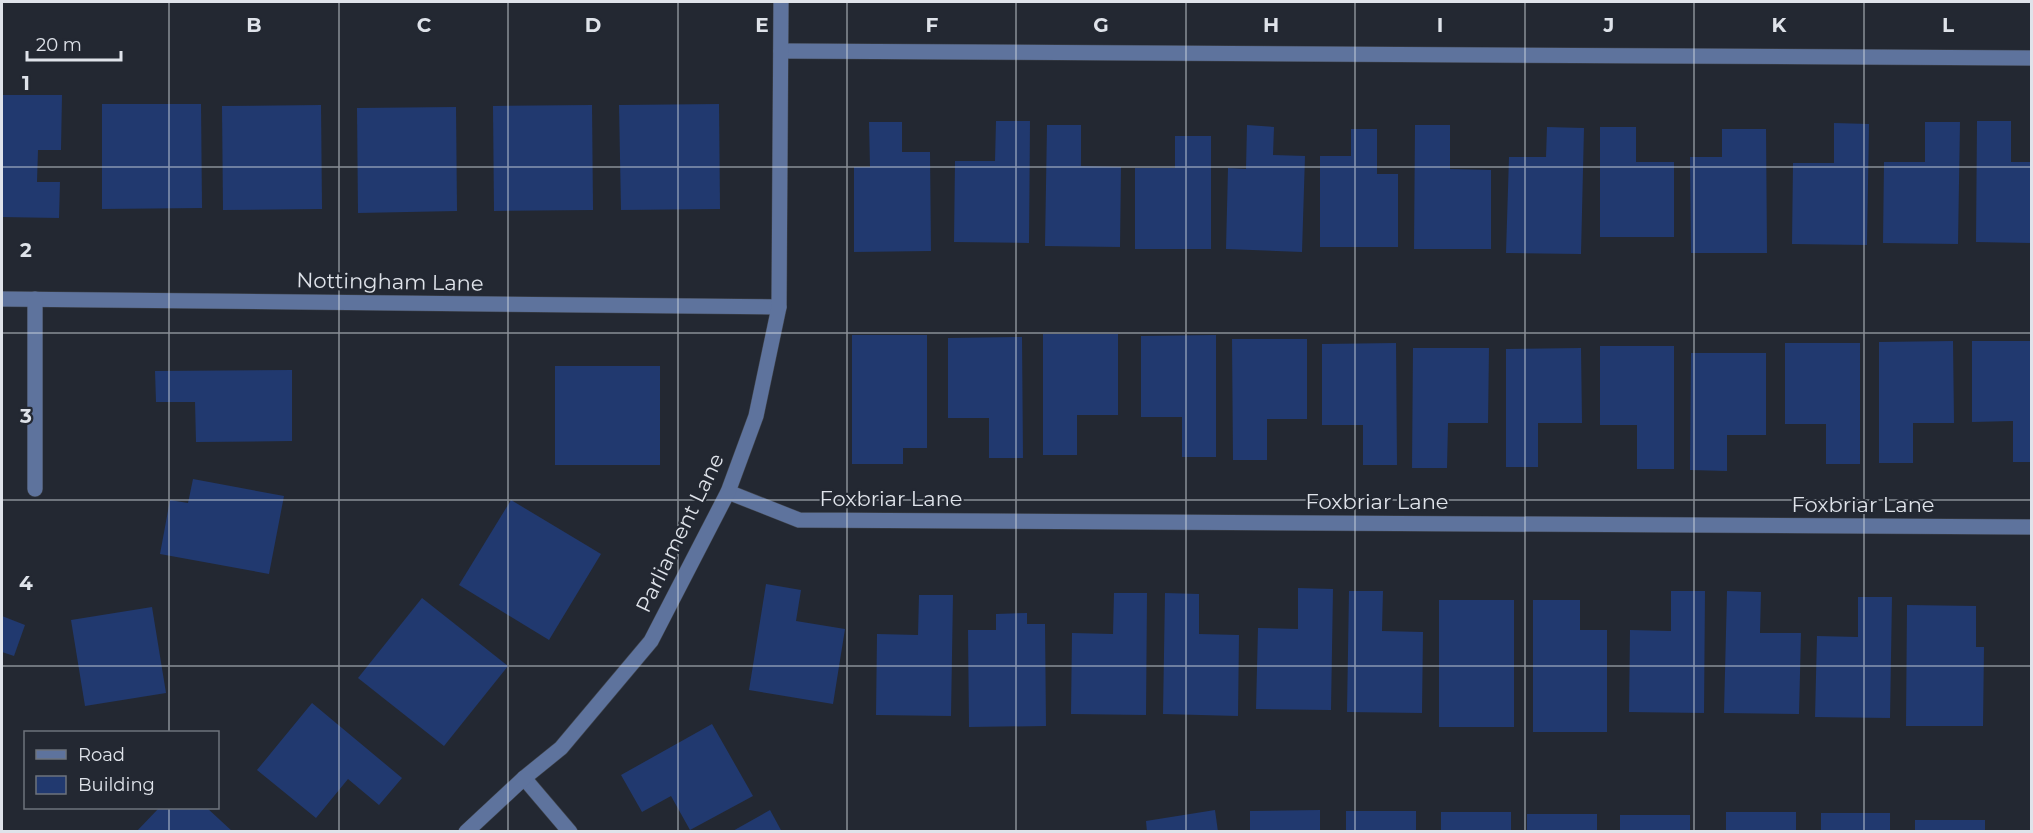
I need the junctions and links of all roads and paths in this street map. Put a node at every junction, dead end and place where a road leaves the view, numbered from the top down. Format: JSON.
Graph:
{"nodes":[{"id":1,"x":781,"y":2,"type":"edge"},
{"id":2,"x":780,"y":51,"type":"junction"},
{"id":3,"x":2031,"y":58,"type":"edge"},
{"id":4,"x":35,"y":298,"type":"junction"},
{"id":5,"x":2,"y":299,"type":"edge"},
{"id":6,"x":779,"y":307,"type":"junction"},
{"id":7,"x":34,"y":489,"type":"dead end"},
{"id":8,"x":728,"y":492,"type":"junction"},
{"id":9,"x":2031,"y":527,"type":"edge"},
{"id":10,"x":524,"y":778,"type":"junction"},
{"id":11,"x":466,"y":831,"type":"edge"},
{"id":12,"x":570,"y":831,"type":"edge"}],
"edges":[{"from":1,"to":2,"type":"street","name":"Parliament Lane"},
{"from":2,"to":3,"type":"street"},
{"from":2,"to":6,"type":"street","name":"Parliament Lane"},
{"from":4,"to":5,"type":"street","name":"Nottingham Lane"},
{"from":4,"to":6,"type":"street","name":"Nottingham Lane"},
{"from":4,"to":7,"type":"street"},
{"from":6,"to":8,"type":"street","name":"Parliament Lane"},
{"from":8,"to":9,"type":"street","name":"Foxbriar Lane"},
{"from":8,"to":10,"type":"street","name":"Parliament Lane"},
{"from":10,"to":11,"type":"street","name":"Parliament Lane"},
{"from":10,"to":12,"type":"street"}]}
